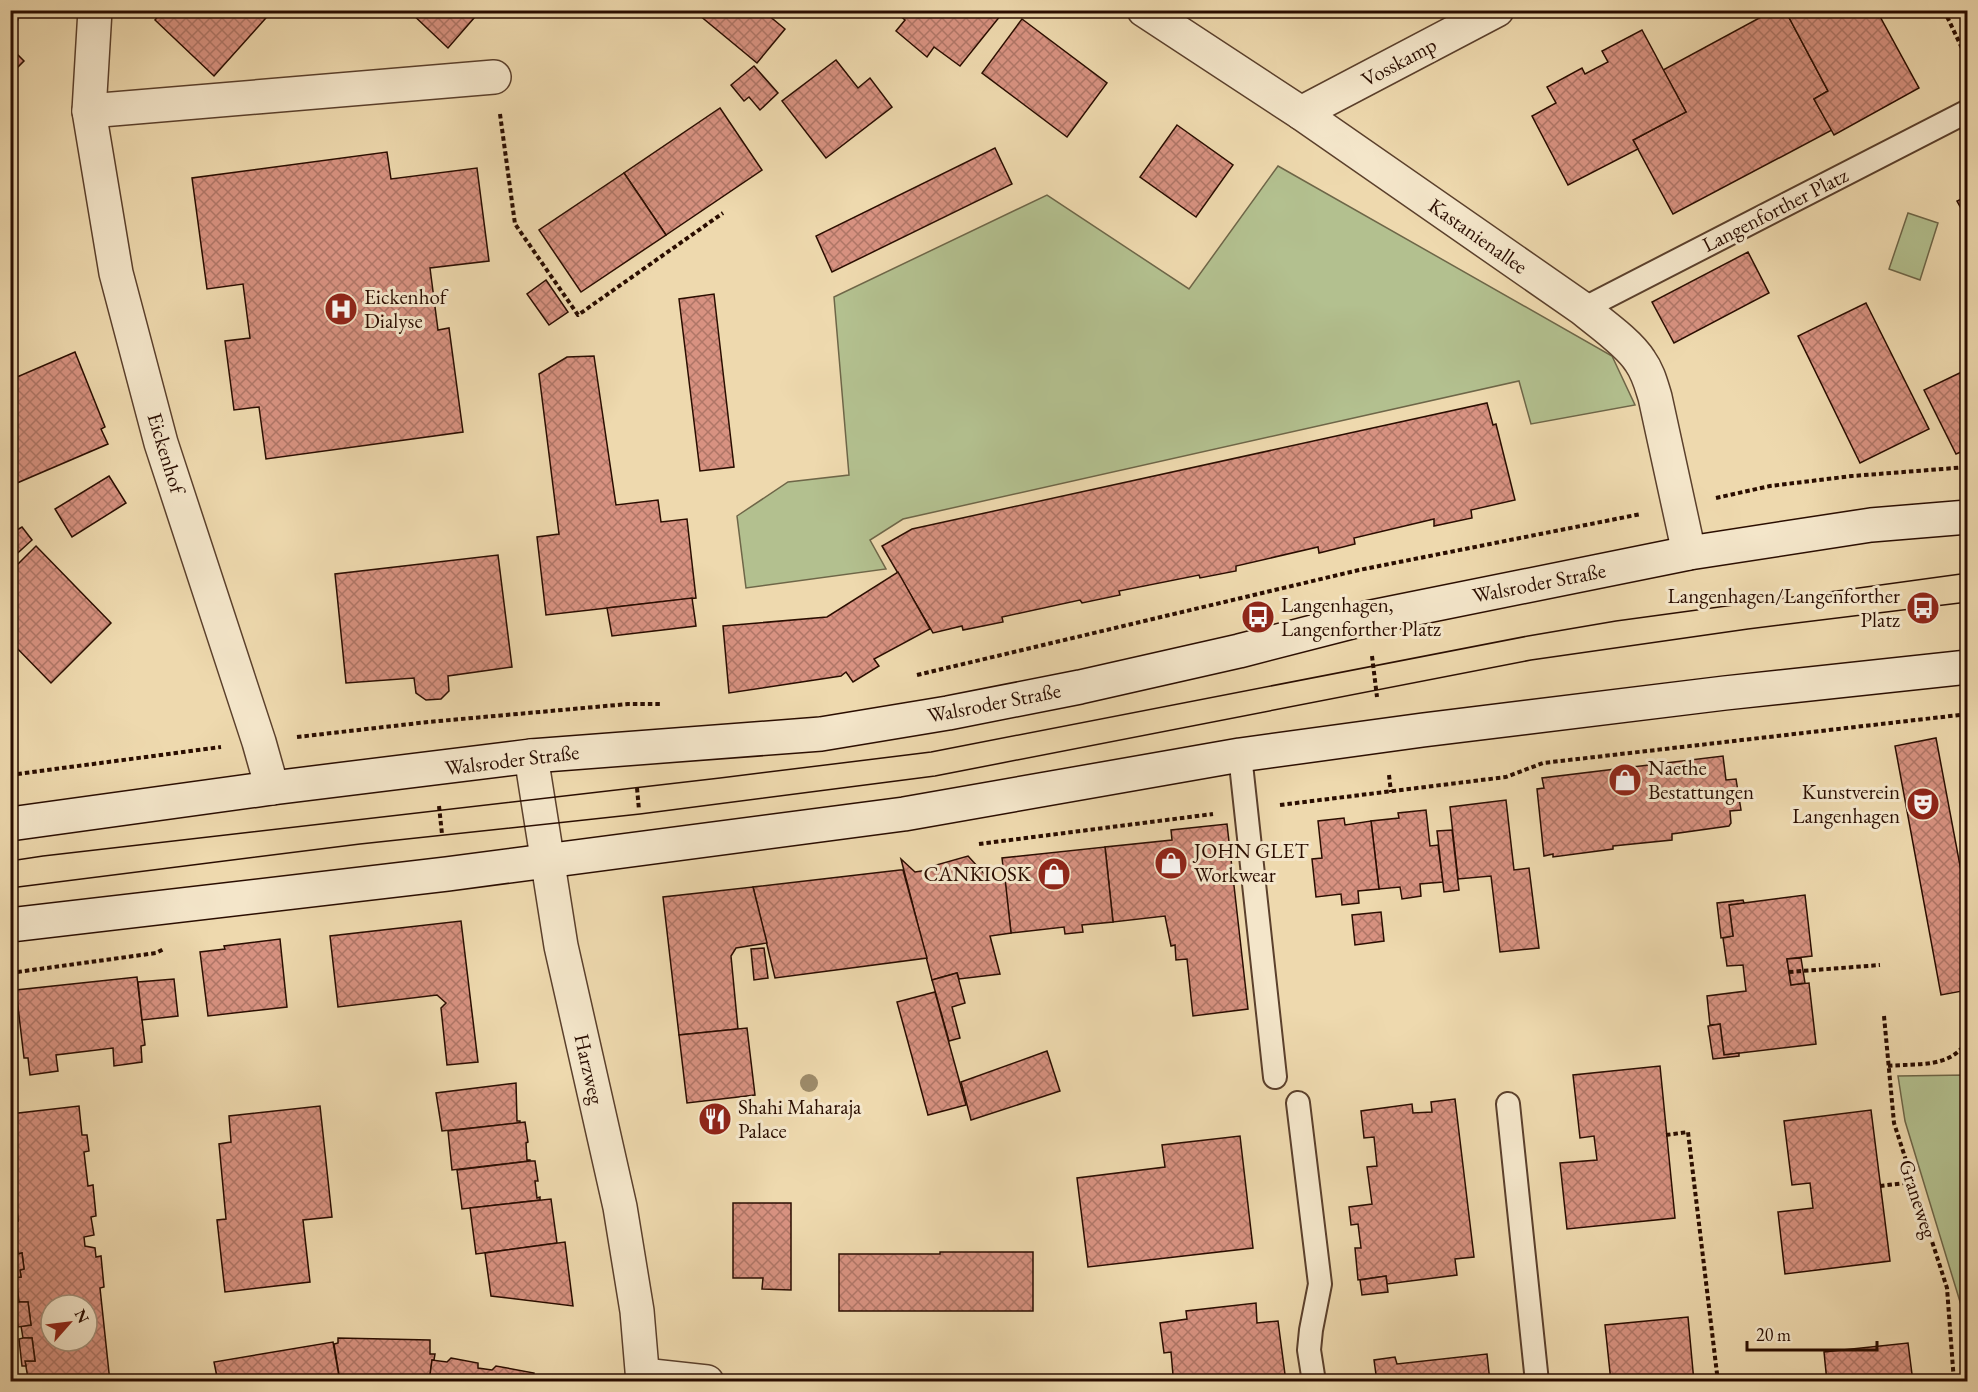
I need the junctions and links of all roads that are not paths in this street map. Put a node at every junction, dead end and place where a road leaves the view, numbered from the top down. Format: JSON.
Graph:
{"nodes":[{"id":1,"x":95,"y":10,"type":"edge"},
{"id":2,"x":1144,"y":10,"type":"edge"},
{"id":3,"x":1497,"y":10,"type":"edge"},
{"id":4,"x":494,"y":77,"type":"road end"},
{"id":5,"x":89,"y":111,"type":"junction"},
{"id":6,"x":1968,"y":111,"type":"edge"},
{"id":7,"x":1301,"y":112,"type":"junction"},
{"id":8,"x":1582,"y":309,"type":"junction"},
{"id":9,"x":1968,"y":517,"type":"edge"},
{"id":10,"x":1689,"y":553,"type":"junction"},
{"id":11,"x":1968,"y":667,"type":"edge"},
{"id":12,"x":1240,"y":755,"type":"junction"},
{"id":13,"x":531,"y":756,"type":"junction"},
{"id":14,"x":272,"y":788,"type":"junction"},
{"id":15,"x":10,"y":824,"type":"edge"},
{"id":16,"x":546,"y":862,"type":"junction"},
{"id":17,"x":10,"y":925,"type":"edge"},
{"id":18,"x":1275,"y":1077,"type":"dead end"},
{"id":19,"x":1298,"y":1103,"type":"dead end"},
{"id":20,"x":1508,"y":1104,"type":"dead end"},
{"id":21,"x":643,"y":1378,"type":"edge"},
{"id":22,"x":707,"y":1382,"type":"edge"},
{"id":23,"x":1314,"y":1382,"type":"edge"},
{"id":24,"x":1537,"y":1382,"type":"edge"}],
"edges":[{"from":1,"to":5,"type":"main road","name":"Eickenhof"},
{"from":2,"to":7,"type":"main road","name":"Kastanienallee"},
{"from":3,"to":7,"type":"main road","name":"Vosskamp"},
{"from":4,"to":5,"type":"main road"},
{"from":5,"to":14,"type":"main road","name":"Eickenhof"},
{"from":6,"to":8,"type":"lane","name":"Langenforther Platz"},
{"from":7,"to":8,"type":"main road","name":"Kastanienallee"},
{"from":8,"to":10,"type":"main road","name":"Kastanienallee"},
{"from":9,"to":10,"type":"main road","name":"Walsroder Straße"},
{"from":10,"to":13,"type":"main road","name":"Walsroder Straße"},
{"from":11,"to":12,"type":"main road"},
{"from":12,"to":16,"type":"main road"},
{"from":12,"to":18,"type":"lane"},
{"from":13,"to":14,"type":"main road","name":"Walsroder Straße"},
{"from":13,"to":16,"type":"main road","name":"Harzweg"},
{"from":14,"to":15,"type":"main road","name":"Walsroder Straße"},
{"from":16,"to":17,"type":"main road"},
{"from":16,"to":21,"type":"main road","name":"Harzweg"},
{"from":19,"to":23,"type":"lane"},
{"from":20,"to":24,"type":"lane"},
{"from":21,"to":22,"type":"main road"}]}
